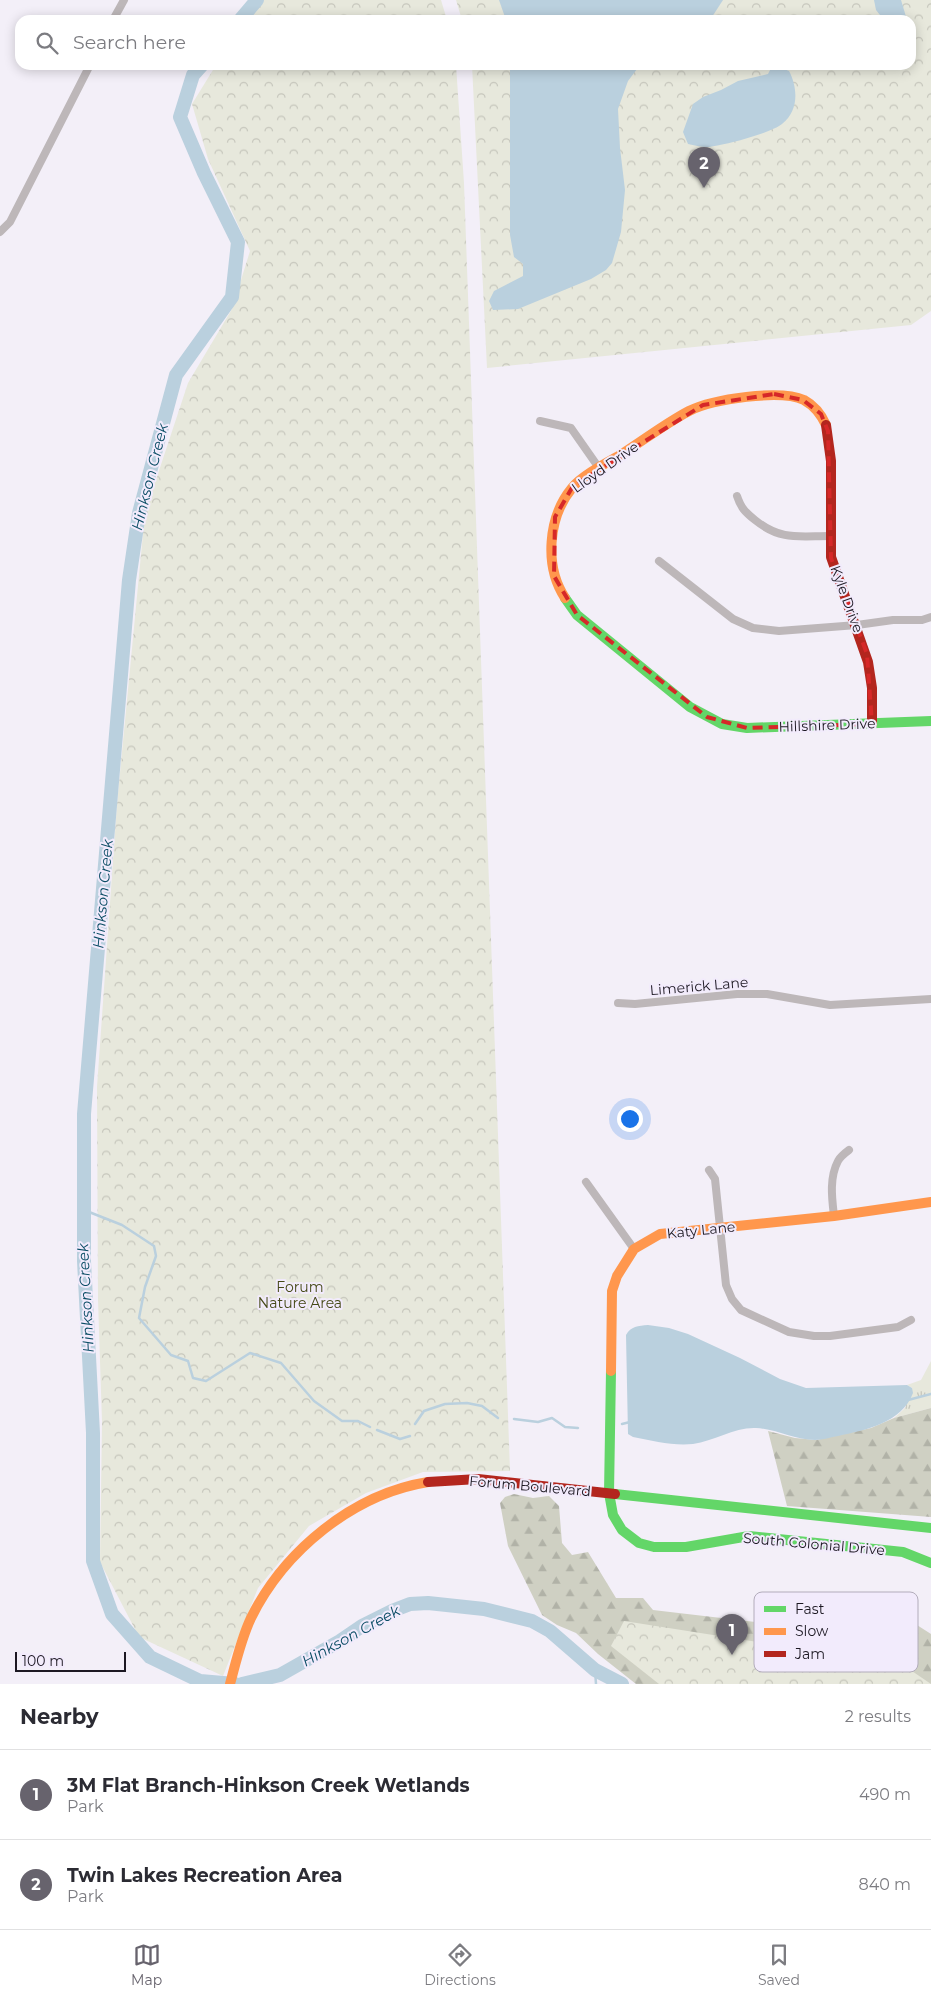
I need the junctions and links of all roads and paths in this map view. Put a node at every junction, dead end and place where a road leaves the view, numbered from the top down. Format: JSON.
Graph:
{"nodes":[{"id":1,"x":124,"y":0,"type":"edge"},
{"id":2,"x":116,"y":15,"type":"edge"},
{"id":3,"x":87,"y":70,"type":"edge"},
{"id":4,"x":0,"y":232,"type":"edge"},
{"id":5,"x":821,"y":414,"type":"joint"},
{"id":6,"x":540,"y":421,"type":"dead end"},
{"id":7,"x":598,"y":468,"type":"junction"},
{"id":8,"x":737,"y":496,"type":"dead end"},
{"id":9,"x":830,"y":536,"type":"junction"},
{"id":10,"x":659,"y":561,"type":"dead end"},
{"id":11,"x":931,"y":618,"type":"edge"},
{"id":12,"x":856,"y":625,"type":"junction"},
{"id":13,"x":931,"y":721,"type":"edge"},
{"id":14,"x":722,"y":724,"type":"joint"},
{"id":15,"x":872,"y":724,"type":"junction"},
{"id":16,"x":931,"y":999,"type":"edge"},
{"id":17,"x":618,"y":1002,"type":"dead end"},
{"id":18,"x":849,"y":1150,"type":"dead end"},
{"id":19,"x":709,"y":1170,"type":"dead end"},
{"id":20,"x":586,"y":1182,"type":"dead end"},
{"id":21,"x":931,"y":1202,"type":"edge"},
{"id":22,"x":834,"y":1216,"type":"junction"},
{"id":23,"x":719,"y":1228,"type":"junction"},
{"id":24,"x":634,"y":1249,"type":"junction"},
{"id":25,"x":911,"y":1320,"type":"dead end"},
{"id":26,"x":609,"y":1493,"type":"junction"},
{"id":27,"x":931,"y":1528,"type":"edge"},
{"id":28,"x":931,"y":1563,"type":"edge"},
{"id":29,"x":230,"y":1684,"type":"edge"}],
"edges":[{"from":1,"to":2,"type":"street"},
{"from":3,"to":4,"type":"street"},
{"from":5,"to":7,"type":"street","name":"Lloyd Drive"},
{"from":5,"to":9,"type":"street","name":"Kyle Drive"},
{"from":6,"to":7,"type":"street"},
{"from":7,"to":14,"type":"street","name":"Lloyd Drive"},
{"from":8,"to":9,"type":"street"},
{"from":9,"to":12,"type":"street","name":"Kyle Drive"},
{"from":10,"to":12,"type":"street"},
{"from":11,"to":12,"type":"street"},
{"from":12,"to":15,"type":"street","name":"Kyle Drive"},
{"from":13,"to":15,"type":"street","name":"Hillshire Drive"},
{"from":14,"to":15,"type":"street","name":"Hillshire Drive"},
{"from":16,"to":17,"type":"street","name":"Limerick Lane"},
{"from":18,"to":22,"type":"street"},
{"from":19,"to":23,"type":"street"},
{"from":20,"to":24,"type":"street"},
{"from":21,"to":22,"type":"street","name":"Katy Lane"},
{"from":22,"to":23,"type":"street","name":"Katy Lane"},
{"from":23,"to":24,"type":"street","name":"Katy Lane"},
{"from":23,"to":25,"type":"street"},
{"from":24,"to":26,"type":"street","name":"Katy Lane"},
{"from":26,"to":27,"type":"street","name":"Forum Boulevard"},
{"from":26,"to":28,"type":"street","name":"South Colonial Drive"},
{"from":26,"to":29,"type":"street","name":"Forum Boulevard"}]}
